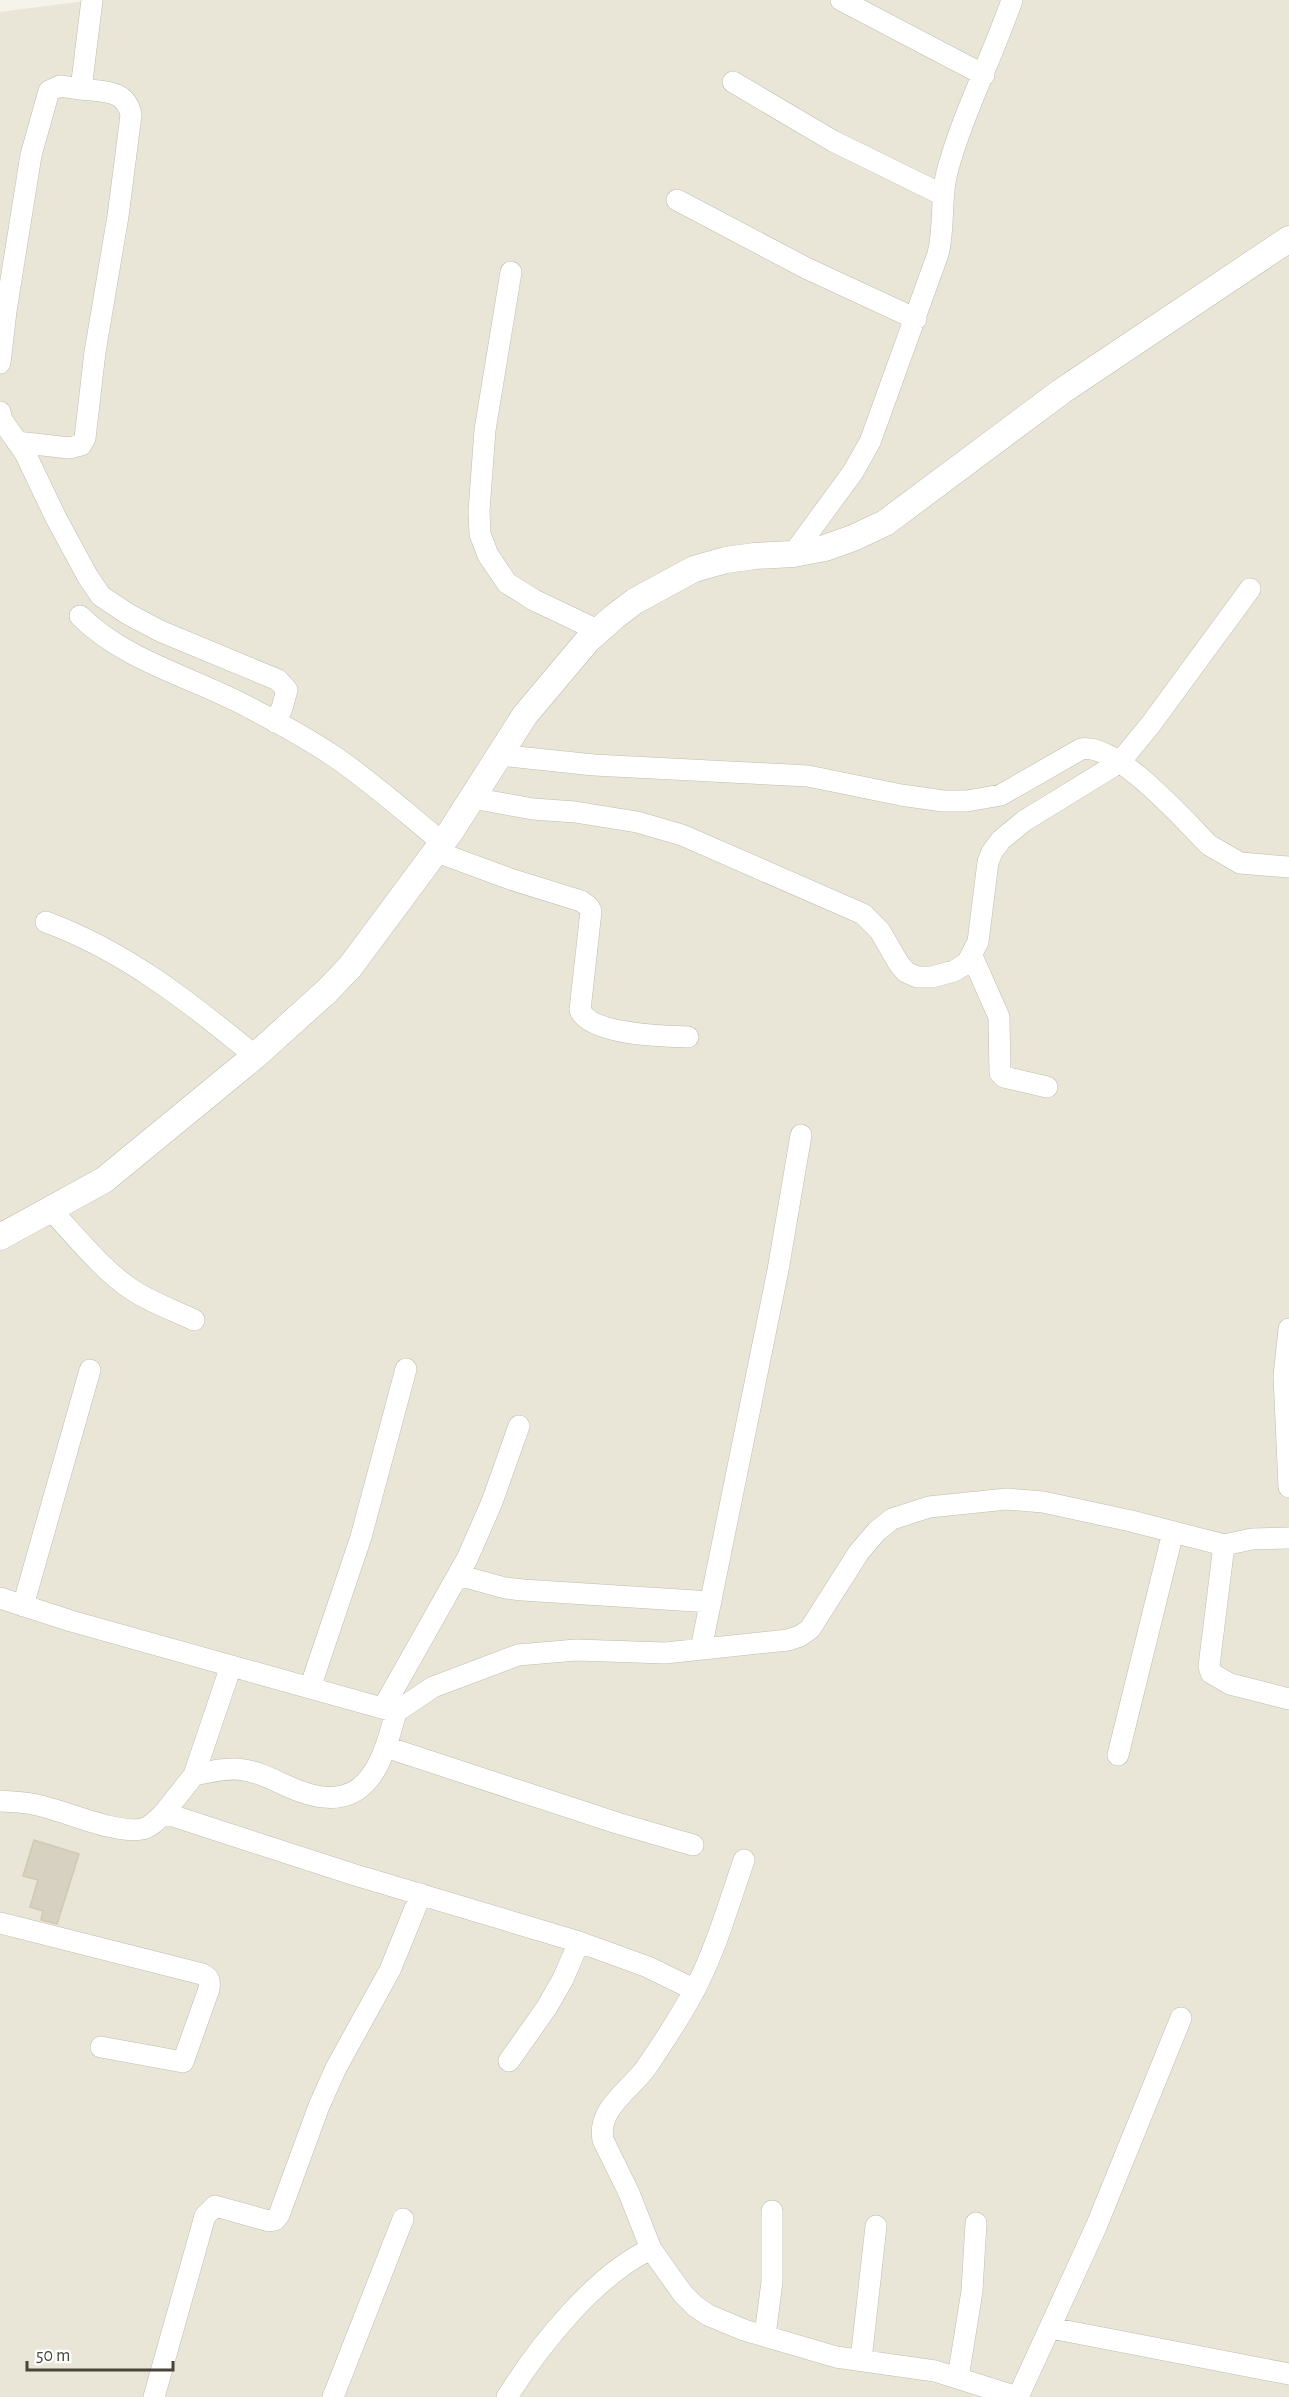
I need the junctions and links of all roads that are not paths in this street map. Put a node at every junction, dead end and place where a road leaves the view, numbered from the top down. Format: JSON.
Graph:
{"nodes":[{"id":1,"x":92,"y":0,"type":"edge"},
{"id":2,"x":840,"y":0,"type":"edge"},
{"id":3,"x":1012,"y":0,"type":"edge"},
{"id":4,"x":984,"y":75,"type":"junction"},
{"id":5,"x":733,"y":82,"type":"dead end"},
{"id":6,"x":81,"y":89,"type":"junction"},
{"id":7,"x":943,"y":195,"type":"junction"},
{"id":8,"x":677,"y":200,"type":"dead end"},
{"id":9,"x":1289,"y":239,"type":"edge"},
{"id":10,"x":511,"y":272,"type":"dead end"},
{"id":11,"x":916,"y":319,"type":"junction"},
{"id":12,"x":0,"y":363,"type":"edge"},
{"id":13,"x":0,"y":412,"type":"edge"},
{"id":14,"x":17,"y":442,"type":"junction"},
{"id":15,"x":793,"y":554,"type":"junction"},
{"id":16,"x":1250,"y":589,"type":"dead end"},
{"id":17,"x":80,"y":616,"type":"dead end"},
{"id":18,"x":599,"y":631,"type":"junction"},
{"id":19,"x":275,"y":722,"type":"junction"},
{"id":20,"x":498,"y":755,"type":"junction"},
{"id":21,"x":1110,"y":756,"type":"junction"},
{"id":22,"x":471,"y":798,"type":"junction"},
{"id":23,"x":440,"y":847,"type":"junction"},
{"id":24,"x":1289,"y":867,"type":"edge"},
{"id":25,"x":46,"y":922,"type":"dead end"},
{"id":26,"x":972,"y":956,"type":"junction"},
{"id":27,"x":688,"y":1037,"type":"dead end"},
{"id":28,"x":255,"y":1056,"type":"junction"},
{"id":29,"x":1047,"y":1087,"type":"dead end"},
{"id":30,"x":801,"y":1135,"type":"dead end"},
{"id":31,"x":50,"y":1209,"type":"junction"},
{"id":32,"x":0,"y":1237,"type":"edge"},
{"id":33,"x":194,"y":1320,"type":"dead end"},
{"id":34,"x":1289,"y":1329,"type":"edge"},
{"id":35,"x":406,"y":1369,"type":"dead end"},
{"id":36,"x":90,"y":1370,"type":"dead end"},
{"id":37,"x":519,"y":1426,"type":"dead end"},
{"id":38,"x":1289,"y":1487,"type":"edge"},
{"id":39,"x":1173,"y":1532,"type":"junction"},
{"id":40,"x":1289,"y":1538,"type":"edge"},
{"id":41,"x":1224,"y":1545,"type":"junction"},
{"id":42,"x":458,"y":1575,"type":"junction"},
{"id":43,"x":0,"y":1598,"type":"edge"},
{"id":44,"x":711,"y":1602,"type":"junction"},
{"id":45,"x":23,"y":1606,"type":"junction"},
{"id":46,"x":702,"y":1649,"type":"junction"},
{"id":47,"x":231,"y":1665,"type":"junction"},
{"id":48,"x":310,"y":1688,"type":"junction"},
{"id":49,"x":1289,"y":1700,"type":"edge"},
{"id":50,"x":390,"y":1710,"type":"junction"},
{"id":51,"x":386,"y":1747,"type":"junction"},
{"id":52,"x":1118,"y":1755,"type":"dead end"},
{"id":53,"x":194,"y":1775,"type":"junction"},
{"id":54,"x":0,"y":1801,"type":"edge"},
{"id":55,"x":164,"y":1813,"type":"junction"},
{"id":56,"x":693,"y":1845,"type":"dead end"},
{"id":57,"x":744,"y":1860,"type":"dead end"},
{"id":58,"x":421,"y":1894,"type":"junction"},
{"id":59,"x":0,"y":1923,"type":"edge"},
{"id":60,"x":579,"y":1942,"type":"junction"},
{"id":61,"x":695,"y":1990,"type":"junction"},
{"id":62,"x":1181,"y":2018,"type":"dead end"},
{"id":63,"x":101,"y":2046,"type":"dead end"},
{"id":64,"x":509,"y":2061,"type":"dead end"},
{"id":65,"x":772,"y":2211,"type":"dead end"},
{"id":66,"x":403,"y":2219,"type":"dead end"},
{"id":67,"x":976,"y":2223,"type":"dead end"},
{"id":68,"x":876,"y":2226,"type":"dead end"},
{"id":69,"x":641,"y":2254,"type":"junction"},
{"id":70,"x":1051,"y":2328,"type":"junction"},
{"id":71,"x":765,"y":2335,"type":"junction"},
{"id":72,"x":861,"y":2360,"type":"junction"},
{"id":73,"x":1289,"y":2374,"type":"edge"},
{"id":74,"x":958,"y":2378,"type":"junction"},
{"id":75,"x":154,"y":2397,"type":"edge"},
{"id":76,"x":333,"y":2397,"type":"edge"},
{"id":77,"x":507,"y":2397,"type":"edge"},
{"id":78,"x":1018,"y":2397,"type":"edge"}],
"edges":[{"from":1,"to":6,"type":"street"},
{"from":2,"to":4,"type":"street"},
{"from":3,"to":4,"type":"street"},
{"from":4,"to":7,"type":"street"},
{"from":5,"to":7,"type":"street"},
{"from":6,"to":12,"type":"street"},
{"from":6,"to":14,"type":"street"},
{"from":7,"to":11,"type":"street"},
{"from":8,"to":11,"type":"street"},
{"from":9,"to":15,"type":"street"},
{"from":10,"to":18,"type":"street"},
{"from":11,"to":15,"type":"street"},
{"from":13,"to":14,"type":"street"},
{"from":14,"to":19,"type":"street"},
{"from":15,"to":18,"type":"street"},
{"from":16,"to":21,"type":"street"},
{"from":17,"to":19,"type":"street"},
{"from":18,"to":20,"type":"street"},
{"from":19,"to":23,"type":"street"},
{"from":20,"to":21,"type":"street"},
{"from":20,"to":22,"type":"street"},
{"from":21,"to":24,"type":"street"},
{"from":21,"to":26,"type":"street"},
{"from":22,"to":23,"type":"street"},
{"from":22,"to":26,"type":"street"},
{"from":23,"to":27,"type":"street"},
{"from":23,"to":28,"type":"street"},
{"from":25,"to":28,"type":"street"},
{"from":26,"to":29,"type":"street"},
{"from":28,"to":31,"type":"street"},
{"from":30,"to":44,"type":"street"},
{"from":31,"to":32,"type":"street"},
{"from":31,"to":33,"type":"street"},
{"from":34,"to":38,"type":"street"},
{"from":35,"to":48,"type":"street"},
{"from":36,"to":45,"type":"street"},
{"from":37,"to":42,"type":"street"},
{"from":39,"to":41,"type":"street"},
{"from":39,"to":46,"type":"street"},
{"from":39,"to":52,"type":"street"},
{"from":40,"to":41,"type":"street"},
{"from":41,"to":49,"type":"street"},
{"from":42,"to":44,"type":"street"},
{"from":42,"to":50,"type":"street"},
{"from":43,"to":45,"type":"street"},
{"from":44,"to":46,"type":"street"},
{"from":45,"to":47,"type":"street"},
{"from":46,"to":50,"type":"street"},
{"from":47,"to":48,"type":"street"},
{"from":47,"to":53,"type":"street"},
{"from":48,"to":50,"type":"street"},
{"from":50,"to":51,"type":"street"},
{"from":51,"to":53,"type":"street"},
{"from":51,"to":56,"type":"street"},
{"from":53,"to":55,"type":"street"},
{"from":54,"to":55,"type":"street"},
{"from":55,"to":58,"type":"street"},
{"from":57,"to":61,"type":"street"},
{"from":58,"to":60,"type":"street"},
{"from":58,"to":75,"type":"street"},
{"from":59,"to":63,"type":"street"},
{"from":60,"to":61,"type":"street"},
{"from":60,"to":64,"type":"street"},
{"from":61,"to":69,"type":"street"},
{"from":62,"to":70,"type":"street"},
{"from":65,"to":71,"type":"street"},
{"from":66,"to":76,"type":"street"},
{"from":67,"to":74,"type":"street"},
{"from":68,"to":72,"type":"street"},
{"from":69,"to":71,"type":"street"},
{"from":69,"to":77,"type":"street"},
{"from":70,"to":73,"type":"street"},
{"from":70,"to":78,"type":"street"},
{"from":71,"to":72,"type":"street"},
{"from":72,"to":74,"type":"street"},
{"from":74,"to":78,"type":"street"}]}
